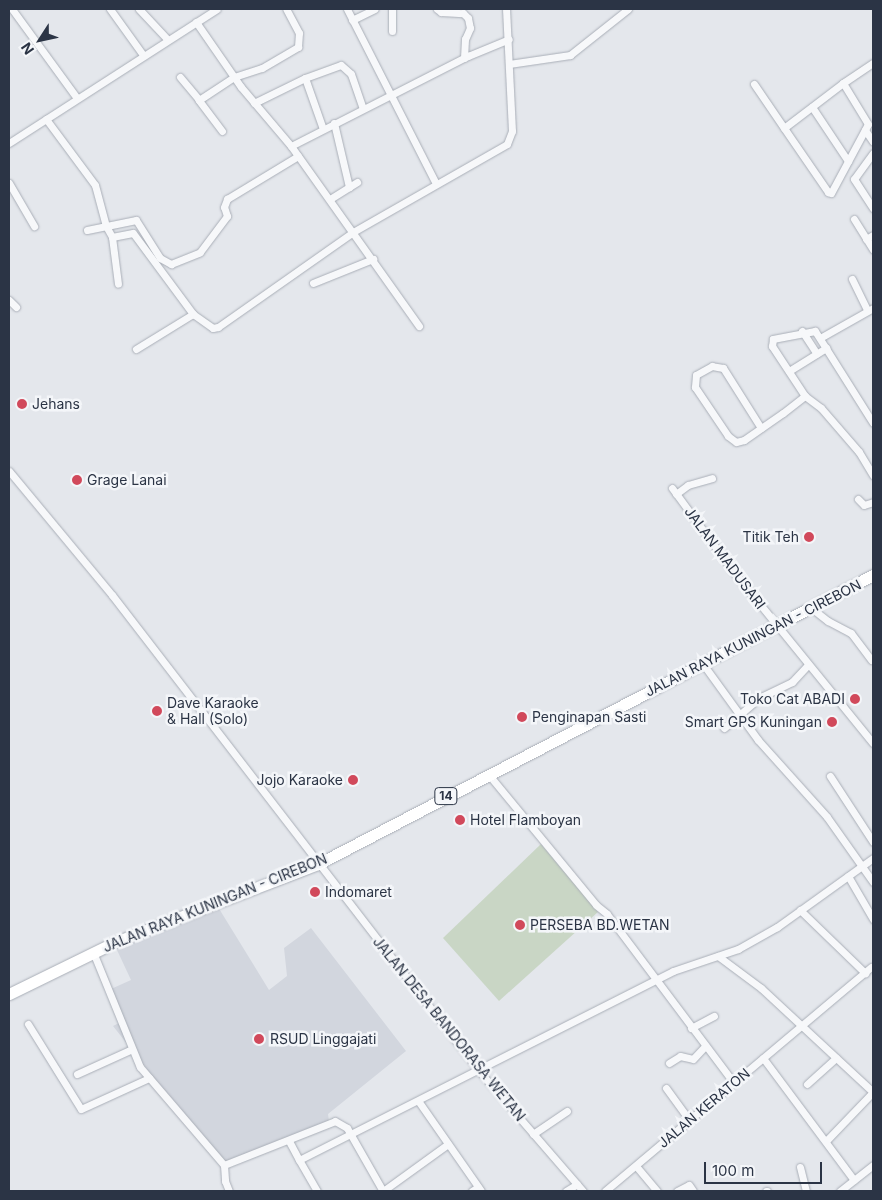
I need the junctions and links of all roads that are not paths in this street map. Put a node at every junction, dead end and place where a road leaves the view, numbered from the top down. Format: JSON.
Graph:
{"nodes":[{"id":1,"x":12,"y":9,"type":"edge"},
{"id":2,"x":110,"y":9,"type":"edge"},
{"id":3,"x":139,"y":9,"type":"edge"},
{"id":4,"x":217,"y":9,"type":"edge"},
{"id":5,"x":286,"y":9,"type":"edge"},
{"id":6,"x":347,"y":9,"type":"edge"},
{"id":7,"x":375,"y":9,"type":"edge"},
{"id":8,"x":392,"y":9,"type":"edge"},
{"id":9,"x":437,"y":9,"type":"edge"},
{"id":10,"x":506,"y":9,"type":"edge"},
{"id":11,"x":628,"y":9,"type":"edge"},
{"id":12,"x":352,"y":20,"type":"junction"},
{"id":13,"x":196,"y":22,"type":"junction"},
{"id":14,"x":392,"y":30,"type":"dead end"},
{"id":15,"x":168,"y":40,"type":"junction"},
{"id":16,"x":509,"y":40,"type":"junction"},
{"id":17,"x":143,"y":55,"type":"junction"},
{"id":18,"x":464,"y":58,"type":"junction"},
{"id":19,"x":873,"y":63,"type":"edge"},
{"id":20,"x":509,"y":64,"type":"junction"},
{"id":21,"x":180,"y":77,"type":"dead end"},
{"id":22,"x":234,"y":77,"type":"junction"},
{"id":23,"x":305,"y":78,"type":"junction"},
{"id":24,"x":843,"y":83,"type":"junction"},
{"id":25,"x":754,"y":84,"type":"dead end"},
{"id":26,"x":390,"y":94,"type":"junction"},
{"id":27,"x":77,"y":98,"type":"junction"},
{"id":28,"x":198,"y":100,"type":"junction"},
{"id":29,"x":254,"y":103,"type":"junction"},
{"id":30,"x":812,"y":107,"type":"junction"},
{"id":31,"x":363,"y":108,"type":"junction"},
{"id":32,"x":46,"y":119,"type":"junction"},
{"id":33,"x":334,"y":124,"type":"junction"},
{"id":34,"x":784,"y":128,"type":"junction"},
{"id":35,"x":323,"y":129,"type":"junction"},
{"id":36,"x":865,"y":130,"type":"junction"},
{"id":37,"x":222,"y":131,"type":"dead end"},
{"id":38,"x":873,"y":142,"type":"edge"},
{"id":39,"x":9,"y":143,"type":"edge"},
{"id":40,"x":291,"y":146,"type":"junction"},
{"id":41,"x":873,"y":154,"type":"edge"},
{"id":42,"x":298,"y":156,"type":"junction"},
{"id":43,"x":848,"y":161,"type":"junction"},
{"id":44,"x":357,"y":182,"type":"dead end"},
{"id":45,"x":9,"y":183,"type":"edge"},
{"id":46,"x":436,"y":184,"type":"junction"},
{"id":47,"x":349,"y":187,"type":"junction"},
{"id":48,"x":330,"y":199,"type":"junction"},
{"id":49,"x":873,"y":208,"type":"edge"},
{"id":50,"x":854,"y":219,"type":"dead end"},
{"id":51,"x":34,"y":226,"type":"dead end"},
{"id":52,"x":106,"y":226,"type":"junction"},
{"id":53,"x":87,"y":230,"type":"dead end"},
{"id":54,"x":353,"y":232,"type":"junction"},
{"id":55,"x":873,"y":235,"type":"edge"},
{"id":56,"x":112,"y":237,"type":"junction"},
{"id":57,"x":866,"y":239,"type":"junction"},
{"id":58,"x":873,"y":250,"type":"edge"},
{"id":59,"x":373,"y":259,"type":"junction"},
{"id":60,"x":852,"y":278,"type":"dead end"},
{"id":61,"x":313,"y":283,"type":"dead end"},
{"id":62,"x":118,"y":284,"type":"dead end"},
{"id":63,"x":9,"y":300,"type":"edge"},
{"id":64,"x":16,"y":307,"type":"dead end"},
{"id":65,"x":870,"y":309,"type":"edge"},
{"id":66,"x":193,"y":314,"type":"junction"},
{"id":67,"x":419,"y":326,"type":"dead end"},
{"id":68,"x":802,"y":331,"type":"junction"},
{"id":69,"x":820,"y":338,"type":"junction"},
{"id":70,"x":826,"y":348,"type":"junction"},
{"id":71,"x":136,"y":349,"type":"dead end"},
{"id":72,"x":817,"y":354,"type":"junction"},
{"id":73,"x":789,"y":371,"type":"junction"},
{"id":74,"x":805,"y":396,"type":"junction"},
{"id":75,"x":873,"y":423,"type":"edge"},
{"id":76,"x":761,"y":428,"type":"junction"},
{"id":77,"x":9,"y":471,"type":"edge"},
{"id":78,"x":873,"y":475,"type":"edge"},
{"id":79,"x":712,"y":478,"type":"dead end"},
{"id":80,"x":858,"y":499,"type":"dead end"},
{"id":81,"x":873,"y":502,"type":"edge"},
{"id":82,"x":873,"y":575,"type":"edge"},
{"id":83,"x":810,"y":607,"type":"junction"},
{"id":84,"x":775,"y":625,"type":"junction"},
{"id":85,"x":871,"y":660,"type":"dead end"},
{"id":86,"x":702,"y":664,"type":"junction"},
{"id":87,"x":808,"y":665,"type":"junction"},
{"id":88,"x":740,"y":715,"type":"junction"},
{"id":89,"x":724,"y":728,"type":"dead end"},
{"id":90,"x":873,"y":743,"type":"edge"},
{"id":91,"x":489,"y":775,"type":"junction"},
{"id":92,"x":830,"y":776,"type":"dead end"},
{"id":93,"x":872,"y":837,"type":"edge"},
{"id":94,"x":873,"y":858,"type":"edge"},
{"id":95,"x":318,"y":864,"type":"junction"},
{"id":96,"x":862,"y":866,"type":"junction"},
{"id":97,"x":848,"y":876,"type":"junction"},
{"id":98,"x":873,"y":882,"type":"edge"},
{"id":99,"x":800,"y":910,"type":"junction"},
{"id":100,"x":873,"y":919,"type":"edge"},
{"id":101,"x":93,"y":952,"type":"junction"},
{"id":102,"x":718,"y":956,"type":"junction"},
{"id":103,"x":871,"y":967,"type":"dead end"},
{"id":104,"x":865,"y":973,"type":"junction"},
{"id":105,"x":657,"y":979,"type":"junction"},
{"id":106,"x":9,"y":994,"type":"edge"},
{"id":107,"x":714,"y":1016,"type":"dead end"},
{"id":108,"x":28,"y":1024,"type":"dead end"},
{"id":109,"x":804,"y":1026,"type":"junction"},
{"id":110,"x":691,"y":1028,"type":"junction"},
{"id":111,"x":705,"y":1046,"type":"junction"},
{"id":112,"x":132,"y":1049,"type":"junction"},
{"id":113,"x":763,"y":1058,"type":"junction"},
{"id":114,"x":836,"y":1058,"type":"junction"},
{"id":115,"x":669,"y":1063,"type":"dead end"},
{"id":116,"x":479,"y":1071,"type":"junction"},
{"id":117,"x":77,"y":1074,"type":"dead end"},
{"id":118,"x":149,"y":1078,"type":"junction"},
{"id":119,"x":733,"y":1082,"type":"junction"},
{"id":120,"x":807,"y":1084,"type":"dead end"},
{"id":121,"x":666,"y":1088,"type":"dead end"},
{"id":122,"x":873,"y":1092,"type":"edge"},
{"id":123,"x":419,"y":1102,"type":"junction"},
{"id":124,"x":567,"y":1111,"type":"dead end"},
{"id":125,"x":689,"y":1120,"type":"junction"},
{"id":126,"x":349,"y":1132,"type":"junction"},
{"id":127,"x":533,"y":1134,"type":"junction"},
{"id":128,"x":289,"y":1141,"type":"junction"},
{"id":129,"x":826,"y":1141,"type":"junction"},
{"id":130,"x":448,"y":1144,"type":"junction"},
{"id":131,"x":299,"y":1160,"type":"junction"},
{"id":132,"x":224,"y":1165,"type":"junction"},
{"id":133,"x":636,"y":1166,"type":"junction"},
{"id":134,"x":800,"y":1167,"type":"dead end"},
{"id":135,"x":872,"y":1168,"type":"edge"},
{"id":136,"x":854,"y":1180,"type":"junction"},
{"id":137,"x":577,"y":1184,"type":"junction"},
{"id":138,"x":477,"y":1190,"type":"edge"},
{"id":139,"x":230,"y":1191,"type":"edge"},
{"id":140,"x":317,"y":1191,"type":"edge"},
{"id":141,"x":566,"y":1191,"type":"edge"},
{"id":142,"x":583,"y":1191,"type":"edge"},
{"id":143,"x":605,"y":1191,"type":"edge"},
{"id":144,"x":656,"y":1191,"type":"edge"},
{"id":145,"x":678,"y":1191,"type":"edge"},
{"id":146,"x":694,"y":1191,"type":"edge"},
{"id":147,"x":806,"y":1191,"type":"edge"},
{"id":148,"x":840,"y":1191,"type":"edge"}],
"edges":[{"from":1,"to":27,"type":"street"},
{"from":2,"to":17,"type":"street"},
{"from":3,"to":15,"type":"street"},
{"from":4,"to":13,"type":"street"},
{"from":5,"to":22,"type":"street"},
{"from":6,"to":12,"type":"street"},
{"from":7,"to":12,"type":"street"},
{"from":8,"to":14,"type":"street"},
{"from":9,"to":18,"type":"street"},
{"from":10,"to":16,"type":"street"},
{"from":11,"to":20,"type":"street"},
{"from":12,"to":26,"type":"street"},
{"from":13,"to":15,"type":"street"},
{"from":13,"to":22,"type":"street"},
{"from":15,"to":17,"type":"street"},
{"from":16,"to":18,"type":"street"},
{"from":16,"to":20,"type":"street"},
{"from":17,"to":27,"type":"street"},
{"from":18,"to":26,"type":"street"},
{"from":19,"to":24,"type":"street"},
{"from":20,"to":46,"type":"street"},
{"from":21,"to":28,"type":"street"},
{"from":22,"to":28,"type":"street"},
{"from":22,"to":29,"type":"street"},
{"from":23,"to":29,"type":"street"},
{"from":23,"to":31,"type":"street"},
{"from":23,"to":35,"type":"street"},
{"from":24,"to":30,"type":"street"},
{"from":24,"to":36,"type":"street"},
{"from":25,"to":34,"type":"street"},
{"from":26,"to":31,"type":"street"},
{"from":26,"to":46,"type":"street"},
{"from":27,"to":32,"type":"street"},
{"from":28,"to":37,"type":"street"},
{"from":29,"to":40,"type":"street"},
{"from":30,"to":34,"type":"street"},
{"from":30,"to":43,"type":"street"},
{"from":31,"to":33,"type":"street"},
{"from":32,"to":39,"type":"street"},
{"from":32,"to":52,"type":"street"},
{"from":33,"to":35,"type":"street"},
{"from":33,"to":47,"type":"street"},
{"from":34,"to":43,"type":"street"},
{"from":35,"to":40,"type":"street"},
{"from":36,"to":38,"type":"street"},
{"from":36,"to":43,"type":"street"},
{"from":40,"to":42,"type":"street"},
{"from":41,"to":49,"type":"street"},
{"from":42,"to":48,"type":"street"},
{"from":42,"to":52,"type":"street"},
{"from":44,"to":47,"type":"street"},
{"from":45,"to":51,"type":"street"},
{"from":46,"to":54,"type":"street"},
{"from":47,"to":48,"type":"street"},
{"from":48,"to":54,"type":"street"},
{"from":50,"to":57,"type":"street"},
{"from":52,"to":53,"type":"street"},
{"from":52,"to":56,"type":"street"},
{"from":54,"to":59,"type":"street"},
{"from":54,"to":66,"type":"street"},
{"from":55,"to":57,"type":"street"},
{"from":56,"to":62,"type":"street"},
{"from":56,"to":66,"type":"street"},
{"from":57,"to":58,"type":"street"},
{"from":59,"to":61,"type":"street"},
{"from":59,"to":67,"type":"street"},
{"from":60,"to":65,"type":"street"},
{"from":63,"to":64,"type":"street"},
{"from":65,"to":69,"type":"street"},
{"from":66,"to":71,"type":"street"},
{"from":68,"to":69,"type":"street"},
{"from":68,"to":72,"type":"street"},
{"from":68,"to":73,"type":"street"},
{"from":69,"to":70,"type":"street"},
{"from":70,"to":72,"type":"street"},
{"from":70,"to":75,"type":"street"},
{"from":72,"to":73,"type":"street"},
{"from":73,"to":74,"type":"street"},
{"from":74,"to":76,"type":"street"},
{"from":74,"to":78,"type":"street"},
{"from":76,"to":76,"type":"street"},
{"from":77,"to":95,"type":"street","name":"JALAN DESA BANDORASA WETAN"},
{"from":79,"to":84,"type":"street","name":"JALAN MADUSARI"},
{"from":80,"to":81,"type":"street"},
{"from":82,"to":83,"type":"highway","name":"JALAN RAYA KUNINGAN - CIREBON","number":"14"},
{"from":83,"to":84,"type":"highway","name":"JALAN RAYA KUNINGAN - CIREBON","number":"14"},
{"from":83,"to":85,"type":"street"},
{"from":84,"to":86,"type":"highway","name":"JALAN RAYA KUNINGAN - CIREBON","number":"14"},
{"from":84,"to":87,"type":"street","name":"JALAN MADUSARI"},
{"from":86,"to":88,"type":"street"},
{"from":86,"to":91,"type":"highway","name":"JALAN RAYA KUNINGAN - CIREBON","number":"14"},
{"from":87,"to":88,"type":"street"},
{"from":87,"to":90,"type":"street","name":"JALAN MADUSARI"},
{"from":88,"to":89,"type":"street"},
{"from":88,"to":96,"type":"street"},
{"from":91,"to":95,"type":"highway","name":"JALAN RAYA KUNINGAN - CIREBON","number":"14"},
{"from":91,"to":105,"type":"street"},
{"from":92,"to":93,"type":"street"},
{"from":94,"to":96,"type":"street"},
{"from":95,"to":101,"type":"highway","name":"JALAN RAYA KUNINGAN - CIREBON","number":"14"},
{"from":95,"to":116,"type":"street","name":"JALAN DESA BANDORASA WETAN"},
{"from":96,"to":97,"type":"street"},
{"from":96,"to":98,"type":"street"},
{"from":97,"to":99,"type":"street"},
{"from":97,"to":100,"type":"street"},
{"from":99,"to":102,"type":"street"},
{"from":99,"to":104,"type":"street"},
{"from":101,"to":106,"type":"highway","name":"JALAN RAYA KUNINGAN - CIREBON","number":"14"},
{"from":101,"to":112,"type":"street"},
{"from":102,"to":105,"type":"street"},
{"from":102,"to":109,"type":"street"},
{"from":103,"to":104,"type":"street","name":"JALAN KERATON"},
{"from":104,"to":109,"type":"street","name":"JALAN KERATON"},
{"from":105,"to":110,"type":"street"},
{"from":105,"to":116,"type":"street"},
{"from":107,"to":110,"type":"street"},
{"from":108,"to":118,"type":"street"},
{"from":109,"to":113,"type":"street","name":"JALAN KERATON"},
{"from":109,"to":114,"type":"street"},
{"from":110,"to":111,"type":"street"},
{"from":111,"to":115,"type":"street"},
{"from":111,"to":119,"type":"street"},
{"from":112,"to":117,"type":"street"},
{"from":112,"to":118,"type":"street"},
{"from":113,"to":119,"type":"street","name":"JALAN KERATON"},
{"from":113,"to":129,"type":"street"},
{"from":114,"to":120,"type":"street"},
{"from":114,"to":122,"type":"street"},
{"from":116,"to":123,"type":"street"},
{"from":116,"to":127,"type":"street","name":"JALAN DESA BANDORASA WETAN"},
{"from":118,"to":132,"type":"street"},
{"from":119,"to":125,"type":"street","name":"JALAN KERATON"},
{"from":121,"to":125,"type":"street"},
{"from":122,"to":129,"type":"street"},
{"from":123,"to":126,"type":"street"},
{"from":123,"to":130,"type":"street"},
{"from":124,"to":127,"type":"street"},
{"from":125,"to":133,"type":"street","name":"JALAN KERATON"},
{"from":126,"to":128,"type":"street"},
{"from":126,"to":130,"type":"street"},
{"from":126,"to":131,"type":"street"},
{"from":127,"to":137,"type":"street","name":"JALAN DESA BANDORASA WETAN"},
{"from":128,"to":131,"type":"street"},
{"from":128,"to":132,"type":"street"},
{"from":129,"to":136,"type":"street"},
{"from":130,"to":138,"type":"street"},
{"from":131,"to":140,"type":"street"},
{"from":132,"to":139,"type":"street"},
{"from":133,"to":143,"type":"street","name":"JALAN KERATON"},
{"from":133,"to":144,"type":"street"},
{"from":134,"to":147,"type":"street"},
{"from":135,"to":136,"type":"street"},
{"from":136,"to":148,"type":"street"},
{"from":137,"to":141,"type":"street"},
{"from":137,"to":142,"type":"street","name":"JALAN DESA BANDORASA WETAN"},
{"from":145,"to":146,"type":"street"}]}
